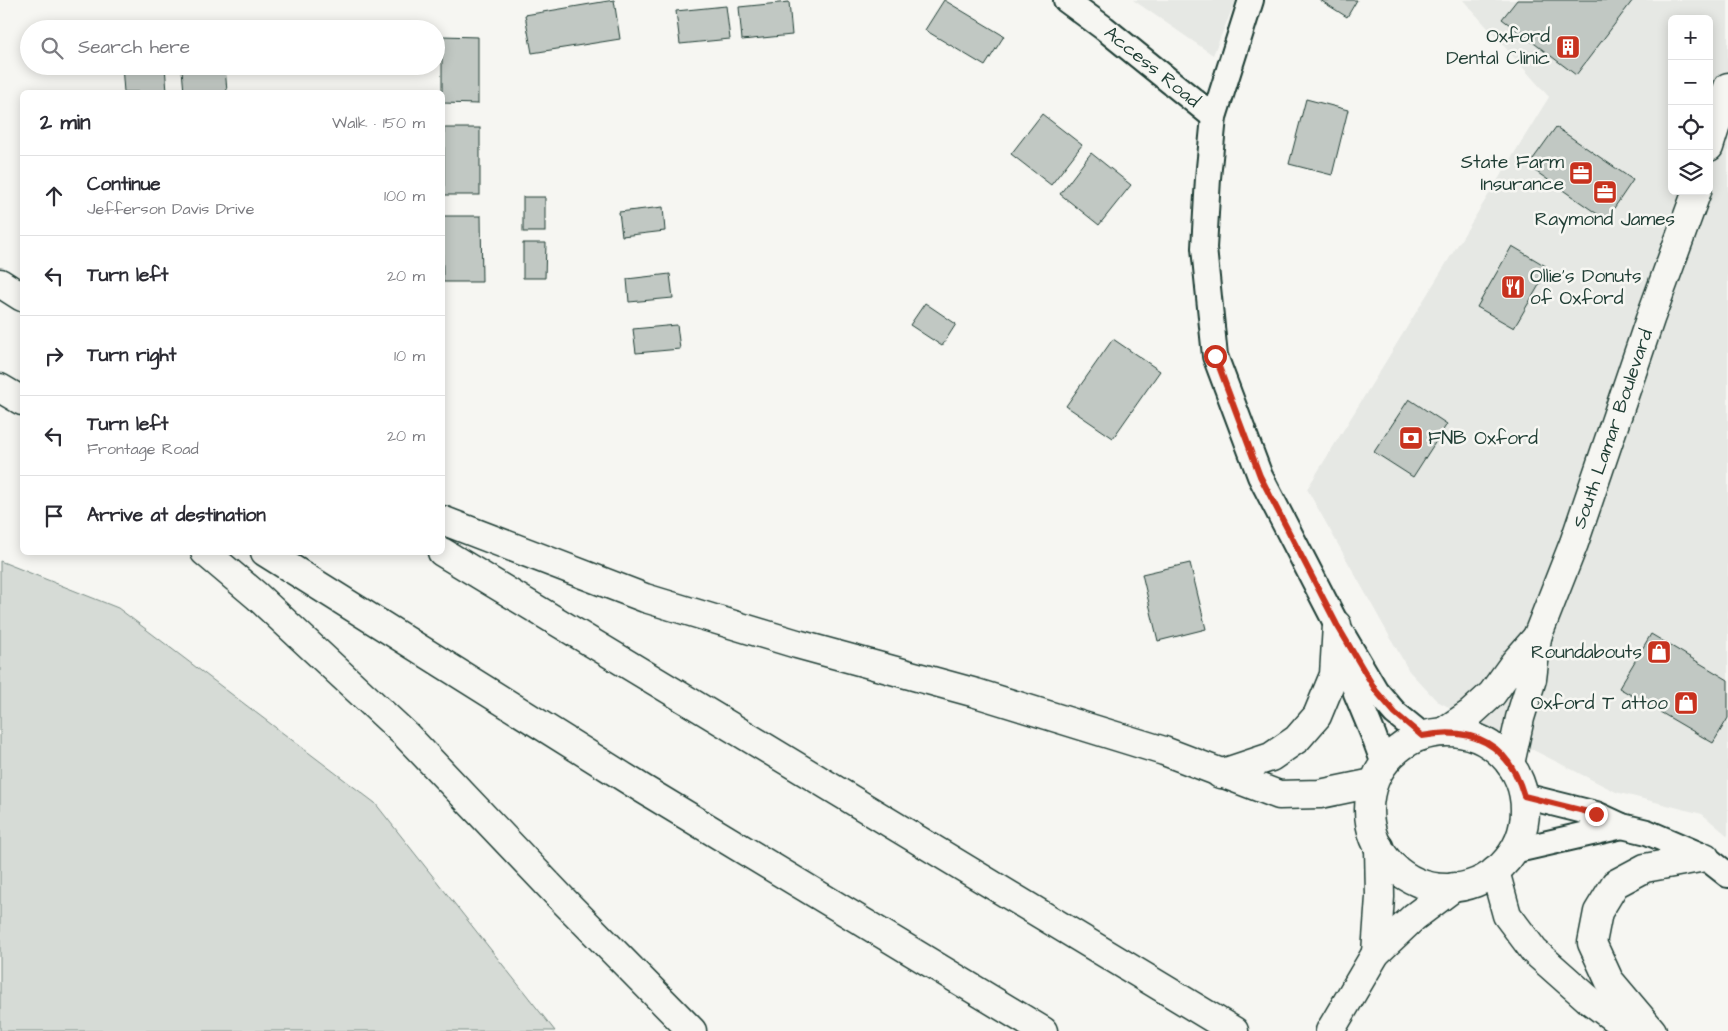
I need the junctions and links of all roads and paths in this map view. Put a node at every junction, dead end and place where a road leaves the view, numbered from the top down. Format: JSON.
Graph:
{"nodes":[{"id":1,"x":1066,"y":0,"type":"edge"},
{"id":2,"x":1251,"y":0,"type":"edge"},
{"id":3,"x":1728,"y":88,"type":"edge"},
{"id":4,"x":1214,"y":116,"type":"junction"},
{"id":5,"x":1713,"y":135,"type":"edge"},
{"id":6,"x":1696,"y":195,"type":"edge"},
{"id":7,"x":0,"y":284,"type":"edge"},
{"id":8,"x":20,"y":296,"type":"edge"},
{"id":9,"x":0,"y":388,"type":"edge"},
{"id":10,"x":20,"y":400,"type":"edge"},
{"id":11,"x":445,"y":521,"type":"edge"},
{"id":12,"x":445,"y":554,"type":"edge"},
{"id":13,"x":209,"y":555,"type":"edge"},
{"id":14,"x":270,"y":555,"type":"edge"},
{"id":15,"x":1337,"y":625,"type":"junction"},
{"id":16,"x":1537,"y":637,"type":"junction"},
{"id":17,"x":1433,"y":734,"type":"junction"},
{"id":18,"x":1510,"y":764,"type":"junction"},
{"id":19,"x":1220,"y":774,"type":"junction"},
{"id":20,"x":1378,"y":774,"type":"junction"},
{"id":21,"x":1524,"y":796,"type":"junction"},
{"id":22,"x":1622,"y":826,"type":"junction"},
{"id":23,"x":1379,"y":847,"type":"junction"},
{"id":24,"x":1513,"y":851,"type":"junction"},
{"id":25,"x":1705,"y":856,"type":"junction"},
{"id":26,"x":1495,"y":871,"type":"junction"},
{"id":27,"x":1728,"y":875,"type":"edge"},
{"id":28,"x":1454,"y":887,"type":"junction"},
{"id":29,"x":1376,"y":953,"type":"junction"},
{"id":30,"x":692,"y":1031,"type":"edge"},
{"id":31,"x":1043,"y":1031,"type":"edge"},
{"id":32,"x":1234,"y":1031,"type":"edge"},
{"id":33,"x":1330,"y":1031,"type":"edge"},
{"id":34,"x":1631,"y":1031,"type":"edge"},
{"id":35,"x":1652,"y":1031,"type":"edge"}],
"edges":[{"from":1,"to":4,"type":"street","name":"Access Road"},
{"from":2,"to":4,"type":"street"},
{"from":3,"to":5,"type":"main road"},
{"from":4,"to":15,"type":"street"},
{"from":6,"to":16,"type":"main road","name":"South Lamar Boulevard"},
{"from":7,"to":8,"type":"main road"},
{"from":9,"to":10,"type":"main road"},
{"from":11,"to":19,"type":"main road"},
{"from":12,"to":32,"type":"main road"},
{"from":13,"to":30,"type":"main road"},
{"from":14,"to":31,"type":"main road"},
{"from":15,"to":17,"type":"street"},
{"from":15,"to":19,"type":"main road"},
{"from":15,"to":20,"type":"street"},
{"from":16,"to":17,"type":"main road","name":"South Lamar Boulevard"},
{"from":16,"to":18,"type":"main road","name":"South Lamar Boulevard"},
{"from":17,"to":18,"type":"main road"},
{"from":17,"to":20,"type":"main road"},
{"from":18,"to":21,"type":"main road"},
{"from":19,"to":20,"type":"main road"},
{"from":20,"to":23,"type":"main road"},
{"from":21,"to":22,"type":"street"},
{"from":21,"to":24,"type":"main road"},
{"from":22,"to":24,"type":"street"},
{"from":22,"to":25,"type":"street"},
{"from":23,"to":28,"type":"main road"},
{"from":23,"to":29,"type":"main road"},
{"from":24,"to":26,"type":"main road"},
{"from":25,"to":27,"type":"street"},
{"from":25,"to":35,"type":"main road"},
{"from":26,"to":28,"type":"main road"},
{"from":26,"to":34,"type":"main road"},
{"from":28,"to":29,"type":"main road"},
{"from":29,"to":33,"type":"main road"}]}
